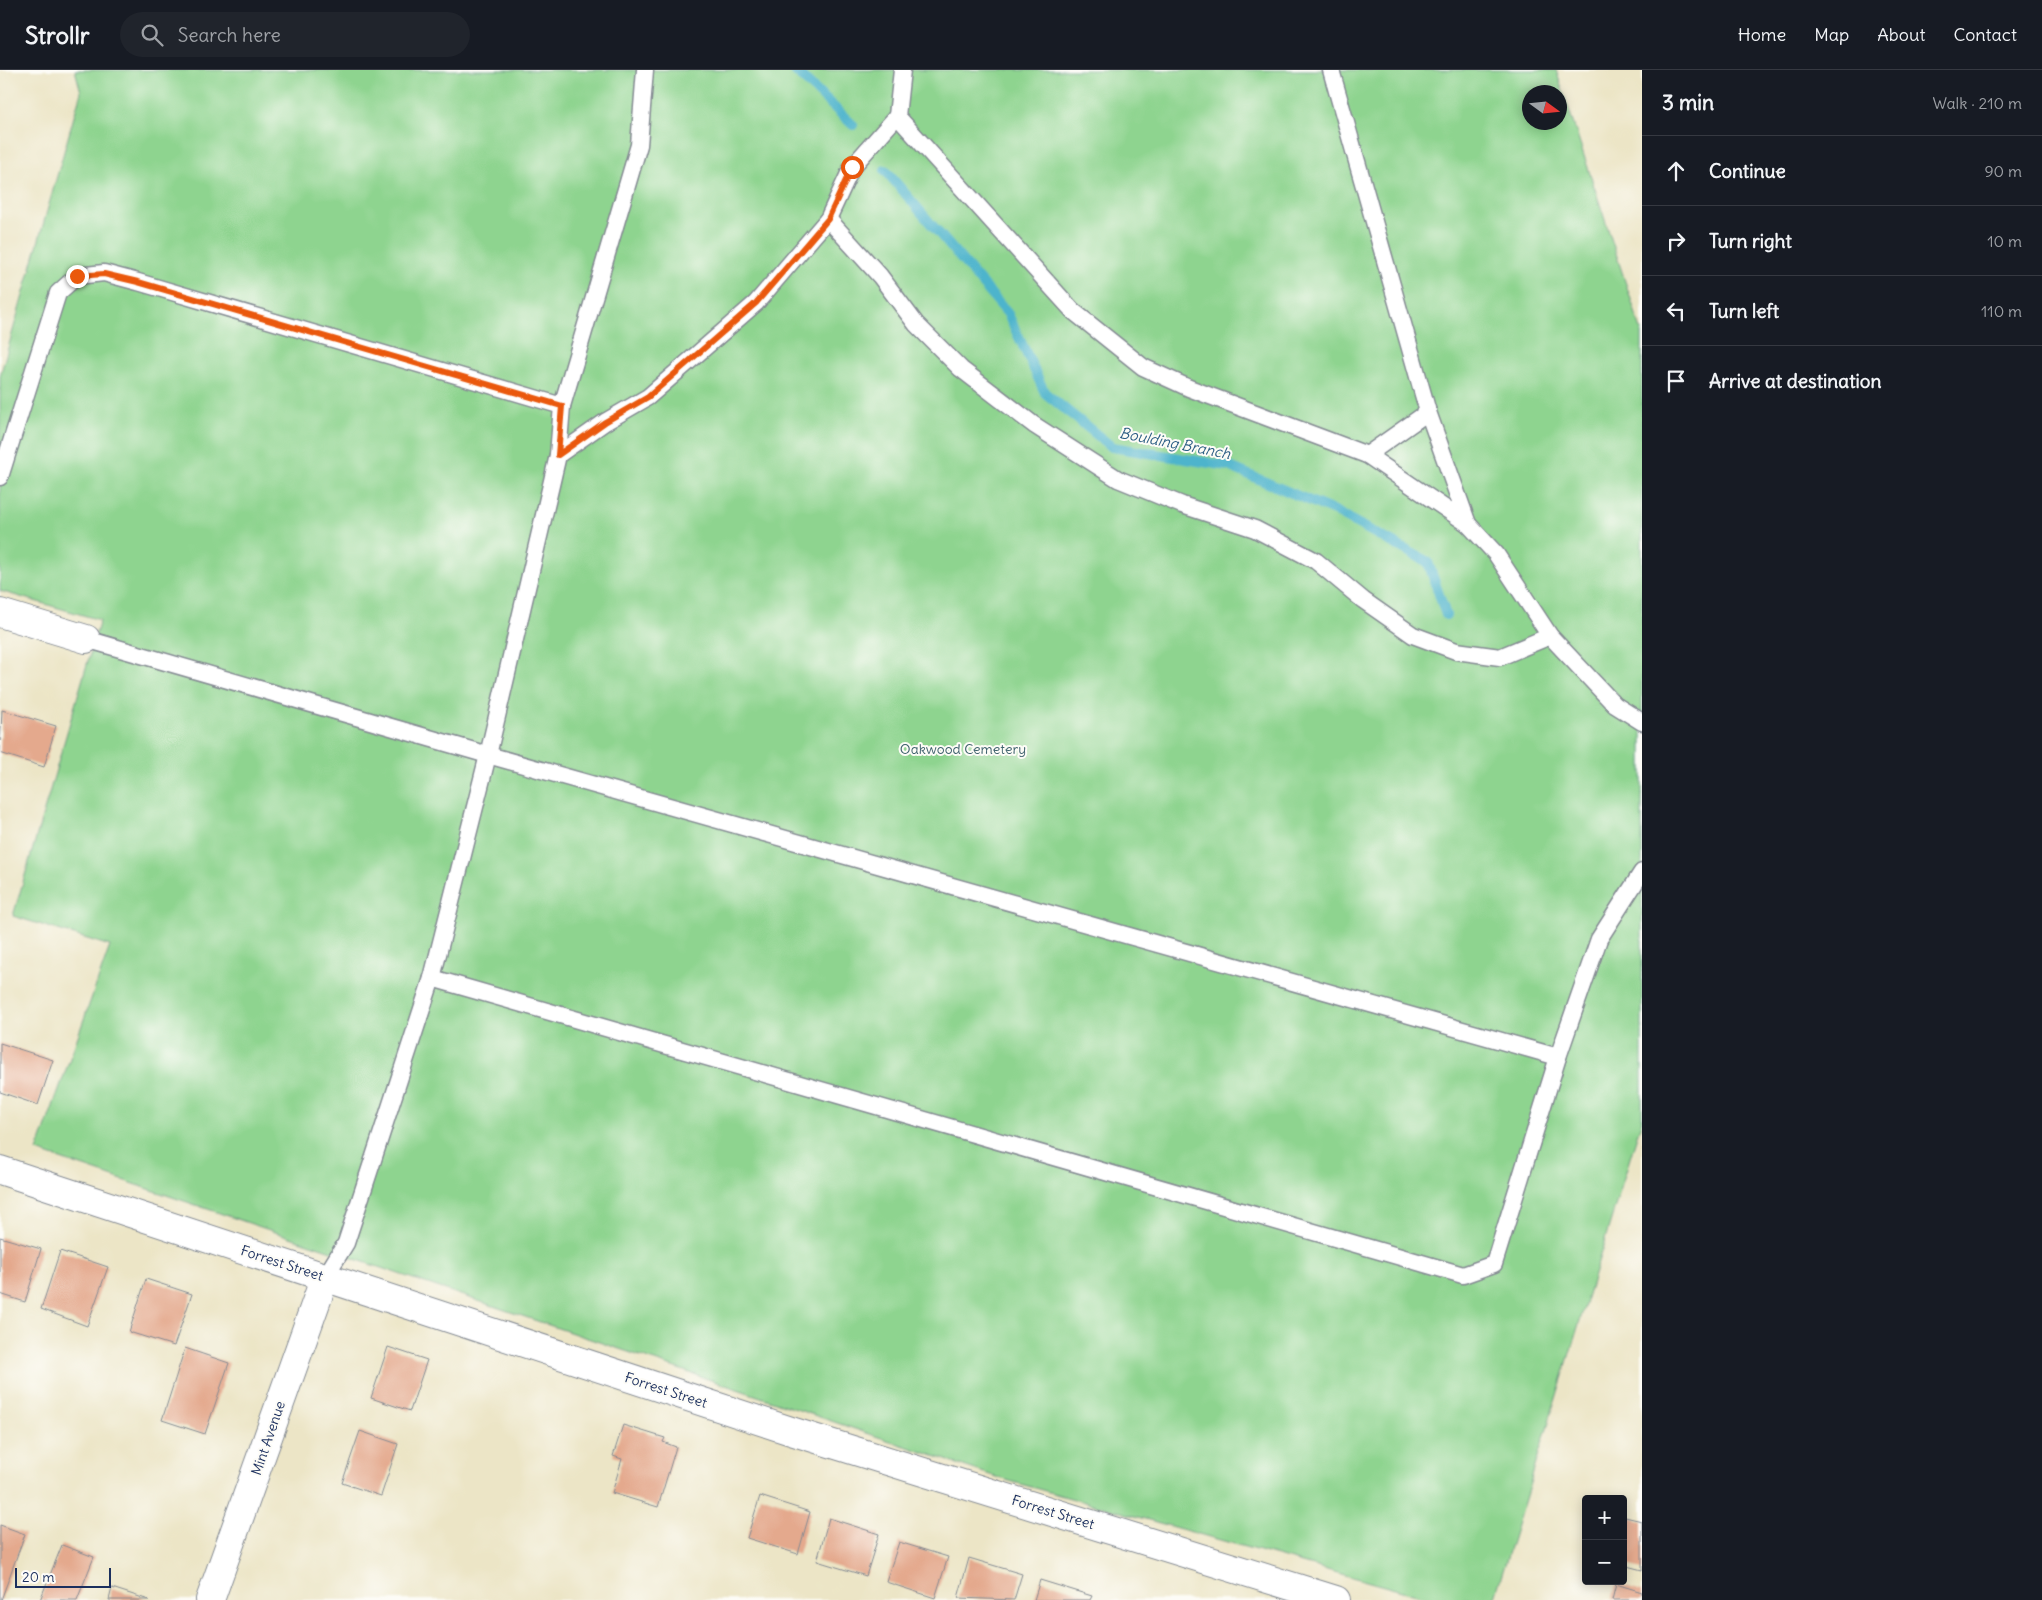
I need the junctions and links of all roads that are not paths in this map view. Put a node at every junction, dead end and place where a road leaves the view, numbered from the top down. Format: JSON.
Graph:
{"nodes":[{"id":1,"x":646,"y":70,"type":"edge"},
{"id":2,"x":902,"y":70,"type":"edge"},
{"id":3,"x":1331,"y":70,"type":"edge"},
{"id":4,"x":897,"y":116,"type":"junction"},
{"id":5,"x":828,"y":219,"type":"junction"},
{"id":6,"x":562,"y":406,"type":"junction"},
{"id":7,"x":1428,"y":412,"type":"junction"},
{"id":8,"x":558,"y":455,"type":"junction"},
{"id":9,"x":1368,"y":455,"type":"junction"},
{"id":10,"x":0,"y":478,"type":"edge"},
{"id":11,"x":1468,"y":524,"type":"junction"},
{"id":12,"x":0,"y":613,"type":"edge"},
{"id":13,"x":1550,"y":636,"type":"junction"},
{"id":14,"x":86,"y":638,"type":"joint"},
{"id":15,"x":1642,"y":722,"type":"edge"},
{"id":16,"x":488,"y":755,"type":"junction"},
{"id":17,"x":1642,"y":872,"type":"edge"},
{"id":18,"x":432,"y":978,"type":"junction"},
{"id":19,"x":1558,"y":1057,"type":"junction"},
{"id":20,"x":0,"y":1170,"type":"edge"},
{"id":21,"x":325,"y":1277,"type":"junction"},
{"id":22,"x":210,"y":1600,"type":"edge"},
{"id":23,"x":1336,"y":1600,"type":"edge"}],
"edges":[{"from":1,"to":6,"type":"lane"},
{"from":2,"to":4,"type":"lane"},
{"from":3,"to":7,"type":"lane"},
{"from":4,"to":5,"type":"lane"},
{"from":4,"to":9,"type":"lane"},
{"from":5,"to":8,"type":"lane"},
{"from":5,"to":13,"type":"lane"},
{"from":6,"to":8,"type":"lane"},
{"from":6,"to":10,"type":"lane"},
{"from":7,"to":9,"type":"lane"},
{"from":7,"to":11,"type":"lane"},
{"from":8,"to":16,"type":"lane"},
{"from":9,"to":11,"type":"lane"},
{"from":11,"to":13,"type":"lane"},
{"from":12,"to":14,"type":"street"},
{"from":13,"to":15,"type":"lane"},
{"from":14,"to":16,"type":"lane"},
{"from":16,"to":18,"type":"lane"},
{"from":16,"to":19,"type":"lane"},
{"from":17,"to":19,"type":"lane"},
{"from":18,"to":19,"type":"lane"},
{"from":18,"to":21,"type":"lane"},
{"from":20,"to":21,"type":"street","name":"Forrest Street"},
{"from":21,"to":22,"type":"street","name":"Mint Avenue"},
{"from":21,"to":23,"type":"street","name":"Forrest Street"}]}
